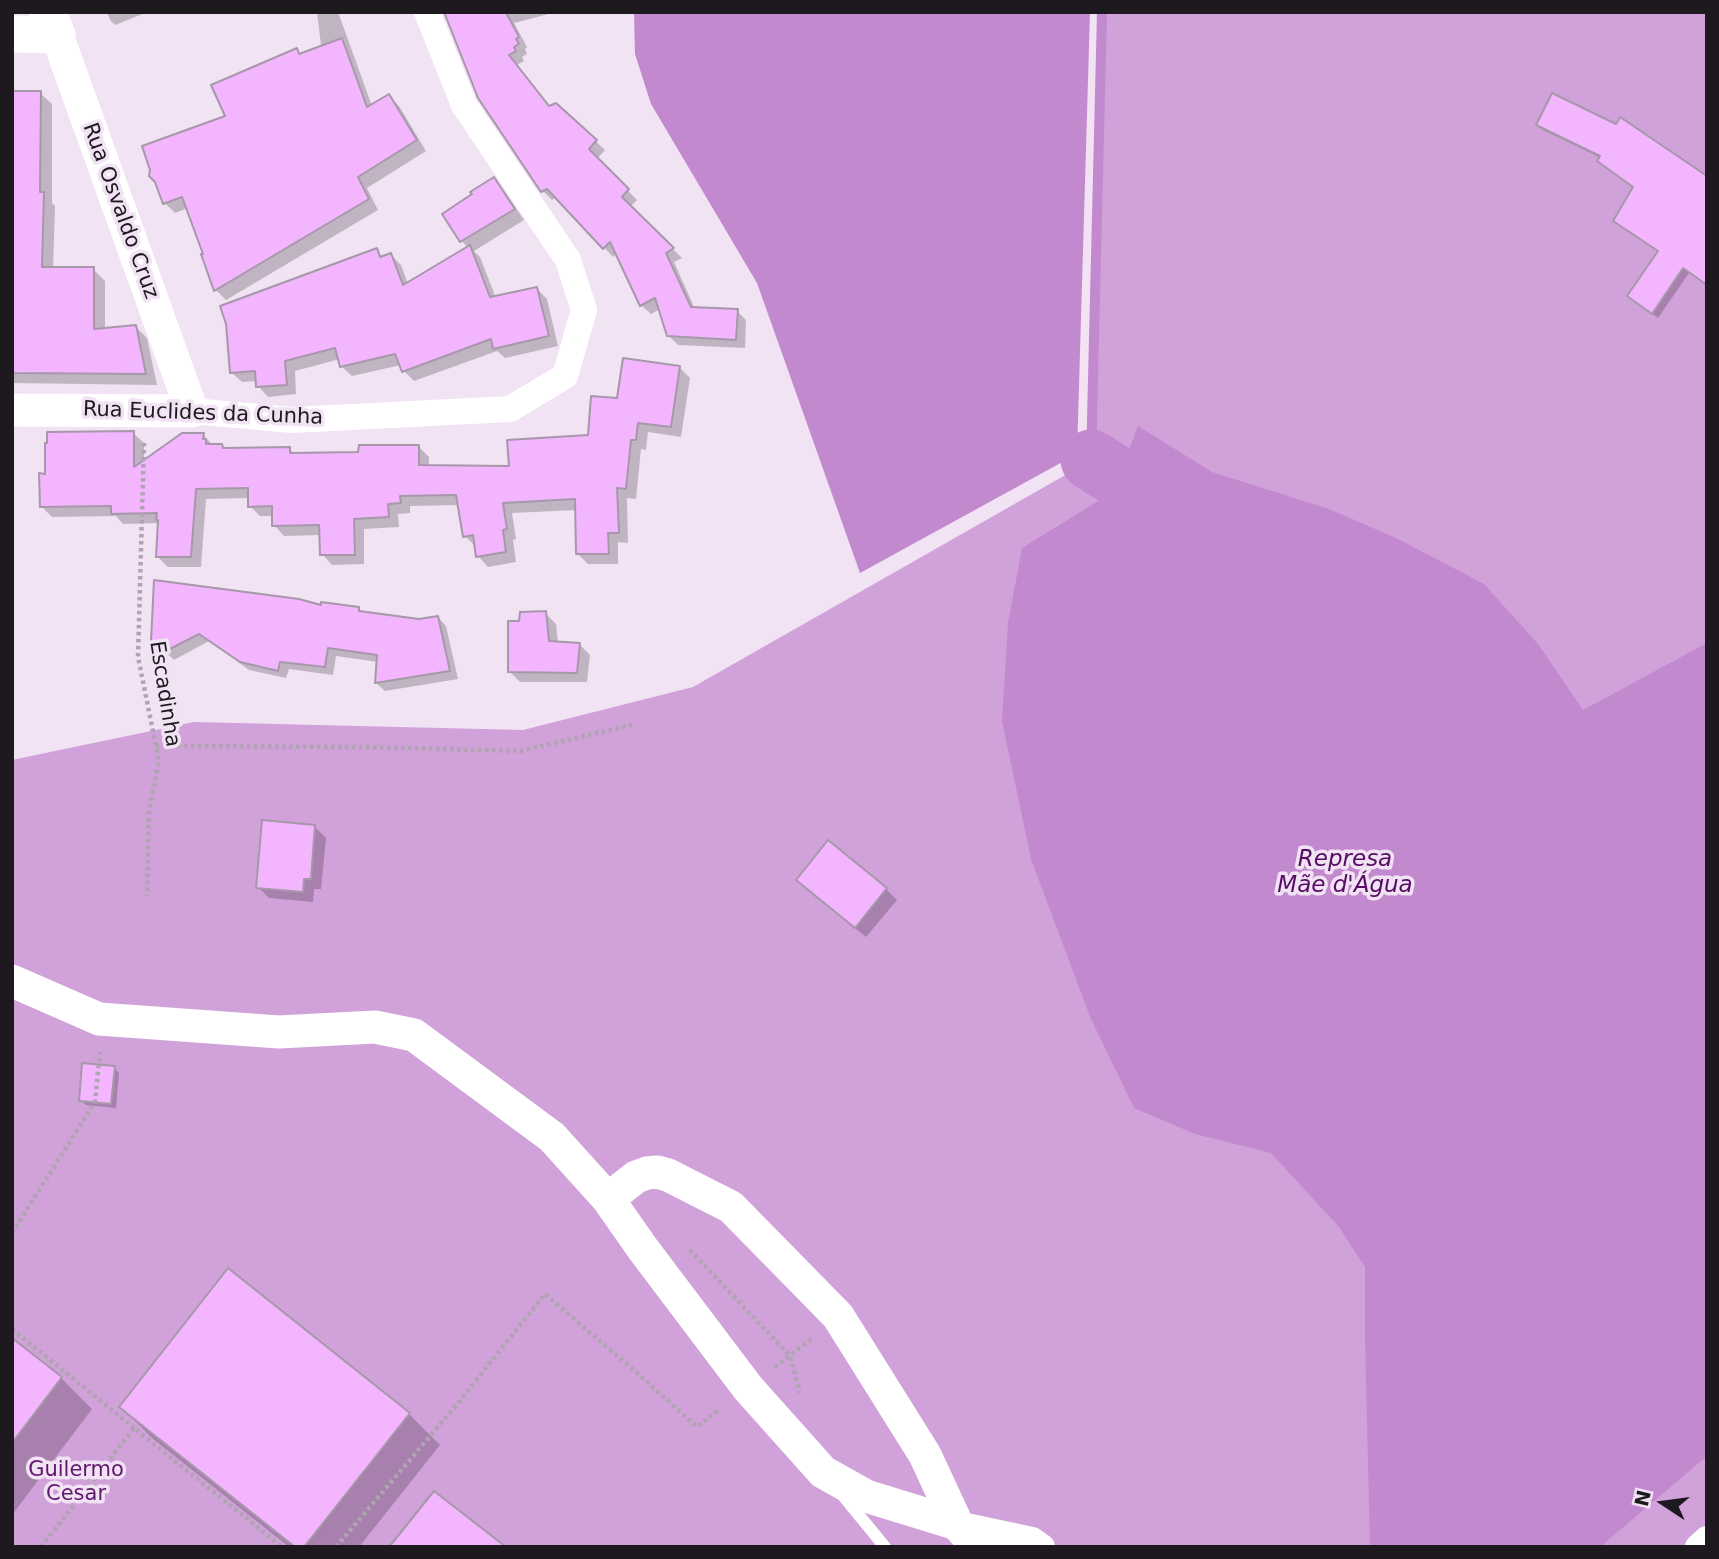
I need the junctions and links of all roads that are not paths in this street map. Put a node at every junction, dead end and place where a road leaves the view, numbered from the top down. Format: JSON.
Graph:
{"nodes":[{"id":1,"x":427,"y":12,"type":"edge"},
{"id":2,"x":52,"y":24,"type":"edge"},
{"id":3,"x":12,"y":34,"type":"edge"},
{"id":4,"x":12,"y":410,"type":"edge"},
{"id":5,"x":192,"y":411,"type":"junction"},
{"id":6,"x":12,"y":981,"type":"edge"},
{"id":7,"x":608,"y":1199,"type":"junction"},
{"id":8,"x":824,"y":1472,"type":"junction"},
{"id":9,"x":967,"y":1535,"type":"edge"},
{"id":10,"x":1707,"y":1539,"type":"edge"},
{"id":11,"x":885,"y":1547,"type":"edge"},
{"id":12,"x":1042,"y":1547,"type":"edge"},
{"id":13,"x":1698,"y":1547,"type":"edge"}],
"edges":[{"from":1,"to":5,"type":"street","name":"Rua Euclides da Cunha"},
{"from":2,"to":3,"type":"main road"},
{"from":2,"to":5,"type":"street","name":"Rua Osvaldo Cruz"},
{"from":4,"to":5,"type":"street","name":"Rua Euclides da Cunha"},
{"from":6,"to":7,"type":"street"},
{"from":7,"to":8,"type":"street"},
{"from":7,"to":9,"type":"street"},
{"from":8,"to":9,"type":"street"},
{"from":8,"to":11,"type":"lane"},
{"from":9,"to":12,"type":"street"},
{"from":10,"to":13,"type":"street"}]}
